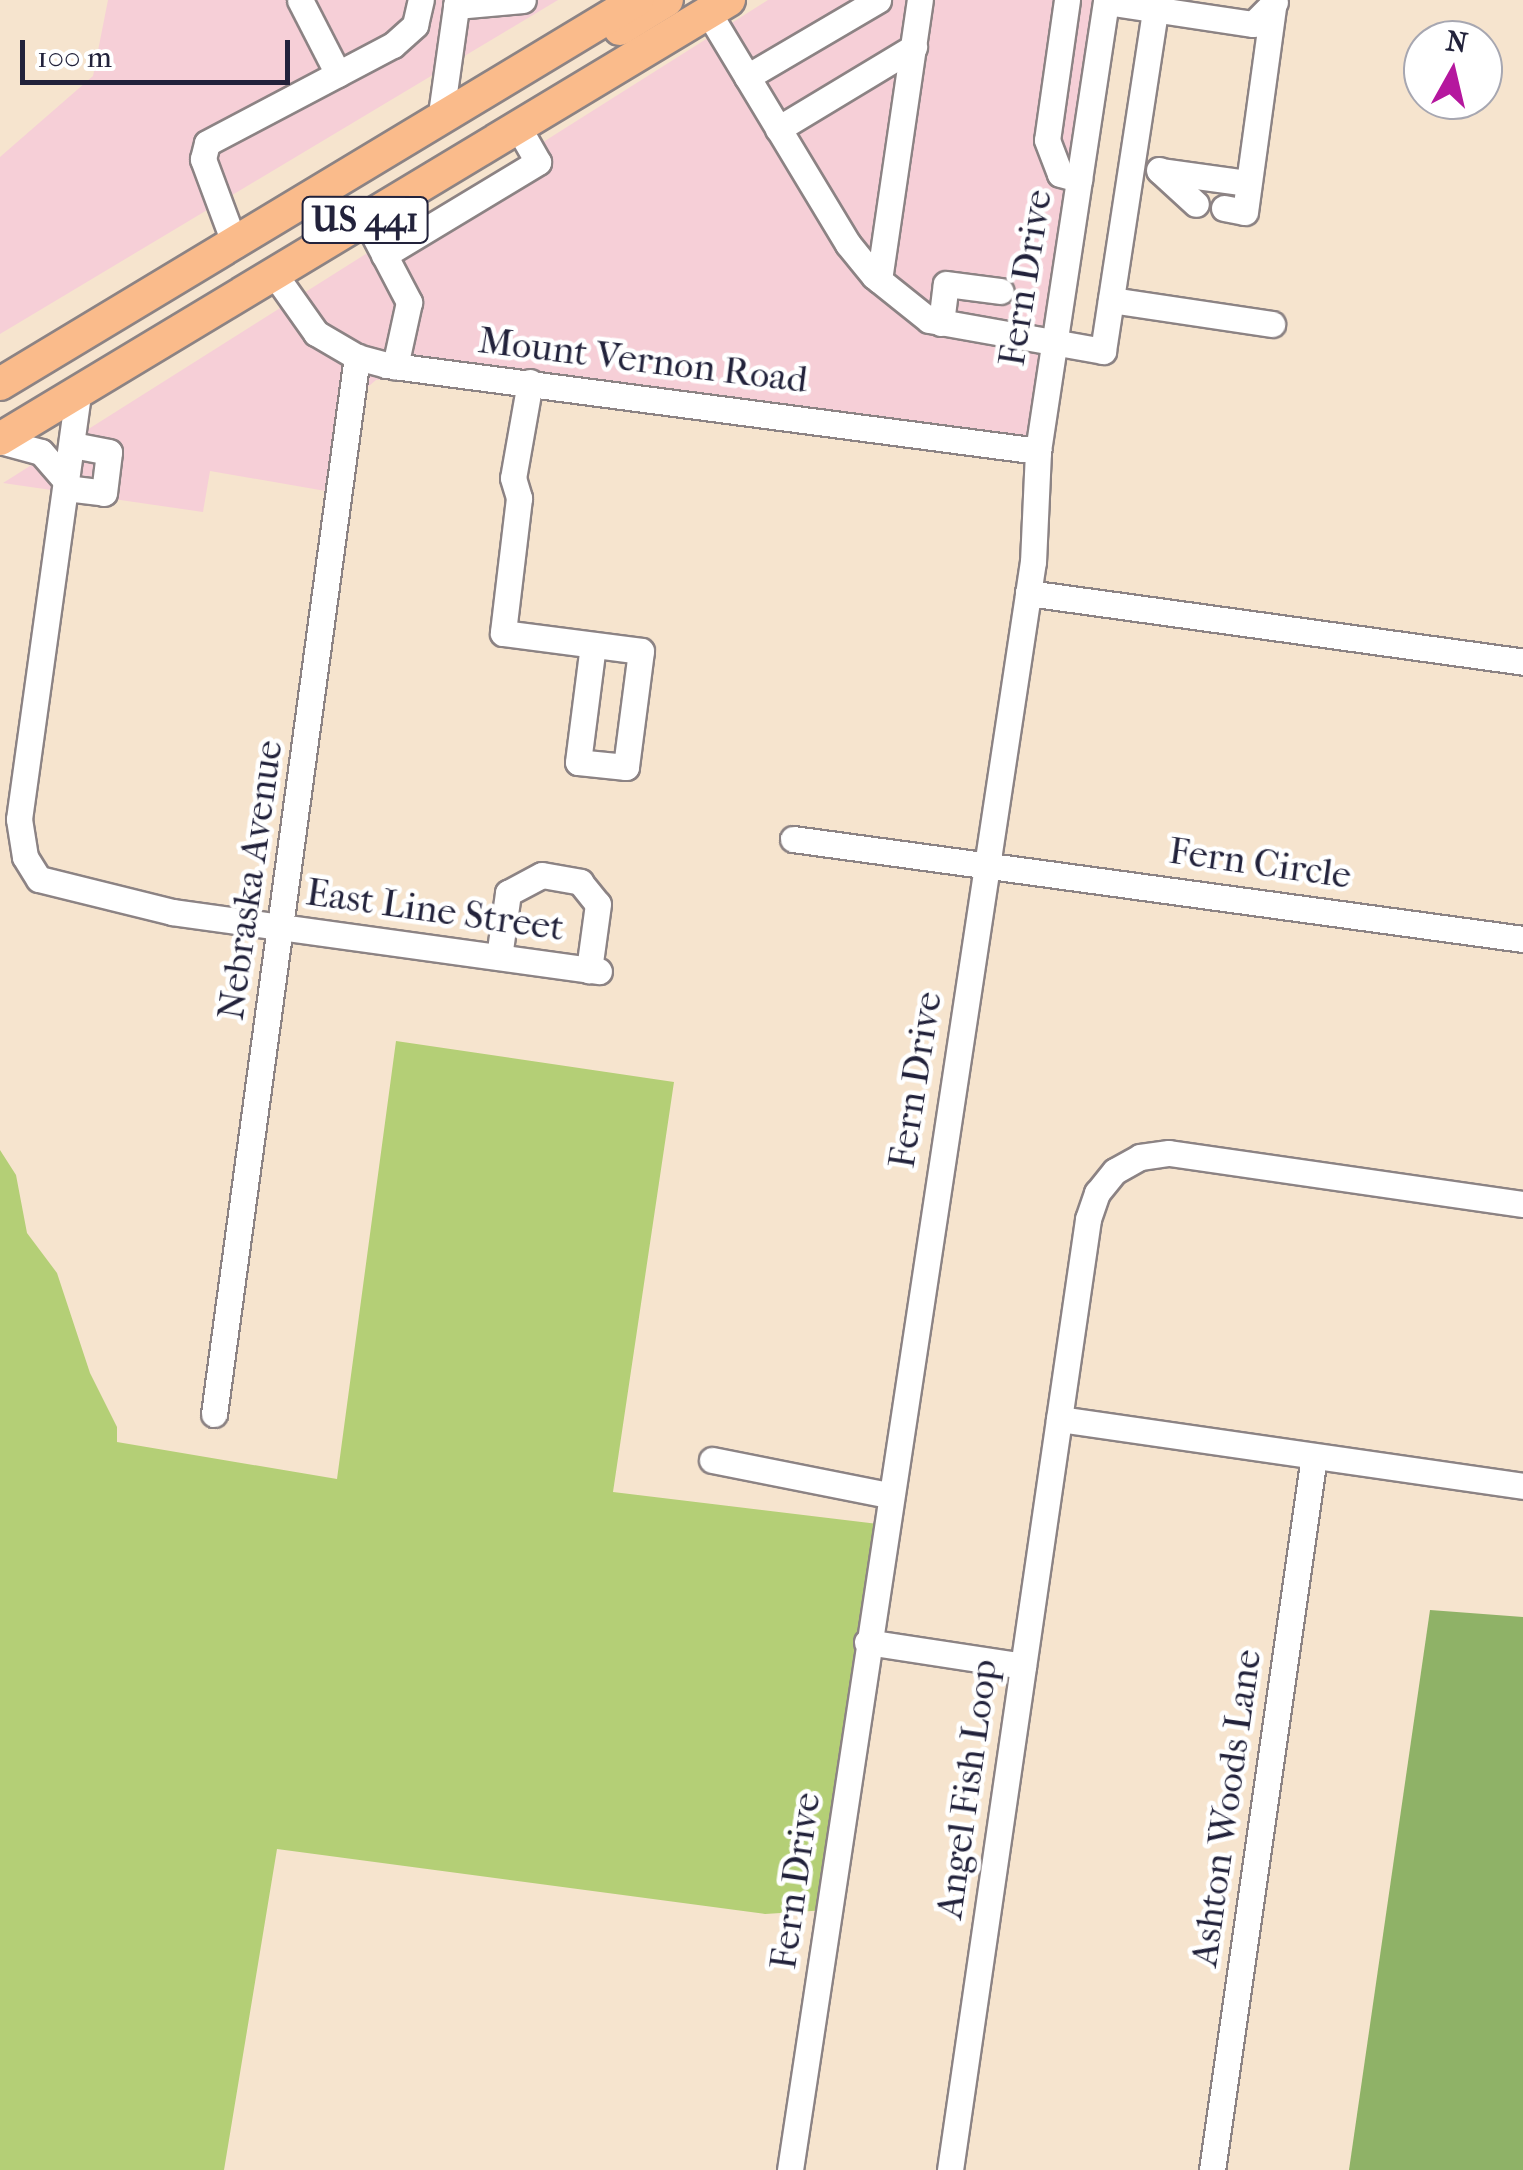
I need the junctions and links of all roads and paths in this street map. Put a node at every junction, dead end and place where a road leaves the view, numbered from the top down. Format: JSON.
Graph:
{"nodes":[{"id":1,"x":300,"y":0,"type":"edge"},
{"id":2,"x":421,"y":0,"type":"edge"},
{"id":3,"x":637,"y":0,"type":"edge"},
{"id":4,"x":667,"y":0,"type":"edge"},
{"id":5,"x":878,"y":0,"type":"edge"},
{"id":6,"x":920,"y":0,"type":"edge"},
{"id":7,"x":1067,"y":0,"type":"edge"},
{"id":8,"x":1106,"y":1,"type":"edge"},
{"id":9,"x":507,"y":2,"type":"edge"},
{"id":10,"x":457,"y":3,"type":"edge"},
{"id":11,"x":1274,"y":3,"type":"edge"},
{"id":12,"x":1157,"y":4,"type":"edge"},
{"id":13,"x":718,"y":6,"type":"edge"},
{"id":14,"x":914,"y":47,"type":"junction"},
{"id":15,"x":338,"y":74,"type":"junction"},
{"id":16,"x":747,"y":78,"type":"junction"},
{"id":17,"x":440,"y":121,"type":"junction"},
{"id":18,"x":518,"y":127,"type":"junction"},
{"id":19,"x":778,"y":129,"type":"junction"},
{"id":20,"x":1132,"y":167,"type":"junction"},
{"id":21,"x":1160,"y":170,"type":"junction"},
{"id":22,"x":1079,"y":178,"type":"junction"},
{"id":23,"x":1248,"y":183,"type":"junction"},
{"id":24,"x":1196,"y":204,"type":"dead end"},
{"id":25,"x":1224,"y":208,"type":"dead end"},
{"id":26,"x":366,"y":220,"type":"junction"},
{"id":27,"x":235,"y":245,"type":"junction"},
{"id":28,"x":384,"y":255,"type":"junction"},
{"id":29,"x":280,"y":272,"type":"junction"},
{"id":30,"x":879,"y":280,"type":"junction"},
{"id":31,"x":1001,"y":291,"type":"dead end"},
{"id":32,"x":1111,"y":300,"type":"junction"},
{"id":33,"x":113,"y":318,"type":"junction"},
{"id":34,"x":940,"y":323,"type":"junction"},
{"id":35,"x":1272,"y":324,"type":"dead end"},
{"id":36,"x":1052,"y":344,"type":"junction"},
{"id":37,"x":356,"y":357,"type":"junction"},
{"id":38,"x":395,"y":366,"type":"junction"},
{"id":39,"x":530,"y":382,"type":"junction"},
{"id":40,"x":0,"y":384,"type":"edge"},
{"id":41,"x":78,"y":394,"type":"junction"},
{"id":42,"x":0,"y":440,"type":"edge"},
{"id":43,"x":72,"y":445,"type":"junction"},
{"id":44,"x":1038,"y":451,"type":"junction"},
{"id":45,"x":66,"y":485,"type":"junction"},
{"id":46,"x":1028,"y":594,"type":"junction"},
{"id":47,"x":594,"y":645,"type":"junction"},
{"id":48,"x":1523,"y":662,"type":"edge"},
{"id":49,"x":793,"y":839,"type":"dead end"},
{"id":50,"x":986,"y":862,"type":"junction"},
{"id":51,"x":280,"y":925,"type":"junction"},
{"id":52,"x":1523,"y":939,"type":"edge"},
{"id":53,"x":499,"y":957,"type":"junction"},
{"id":54,"x":1523,"y":1204,"type":"edge"},
{"id":55,"x":214,"y":1414,"type":"dead end"},
{"id":56,"x":1059,"y":1419,"type":"junction"},
{"id":57,"x":1314,"y":1456,"type":"junction"},
{"id":58,"x":712,"y":1460,"type":"dead end"},
{"id":59,"x":1523,"y":1486,"type":"edge"},
{"id":60,"x":889,"y":1495,"type":"junction"},
{"id":61,"x":867,"y":1642,"type":"junction"},
{"id":62,"x":1023,"y":1666,"type":"junction"},
{"id":63,"x":790,"y":2170,"type":"edge"},
{"id":64,"x":950,"y":2170,"type":"edge"},
{"id":65,"x":1212,"y":2170,"type":"edge"}],
"edges":[{"from":1,"to":15,"type":"street"},
{"from":2,"to":15,"type":"street"},
{"from":3,"to":17,"type":"main road","number":"US 441"},
{"from":4,"to":18,"type":"main road"},
{"from":5,"to":16,"type":"street"},
{"from":6,"to":14,"type":"street"},
{"from":7,"to":22,"type":"street"},
{"from":8,"to":12,"type":"street"},
{"from":8,"to":22,"type":"street","name":"Fern Drive"},
{"from":9,"to":10,"type":"street"},
{"from":10,"to":17,"type":"street"},
{"from":11,"to":12,"type":"street"},
{"from":11,"to":23,"type":"street"},
{"from":12,"to":20,"type":"street"},
{"from":13,"to":16,"type":"street"},
{"from":13,"to":18,"type":"main road","number":"US 441"},
{"from":14,"to":19,"type":"street"},
{"from":14,"to":30,"type":"street"},
{"from":15,"to":27,"type":"street"},
{"from":16,"to":19,"type":"street"},
{"from":17,"to":27,"type":"main road","number":"US 441"},
{"from":17,"to":29,"type":"main road"},
{"from":18,"to":26,"type":"main road","number":"US 441"},
{"from":18,"to":28,"type":"street"},
{"from":19,"to":30,"type":"street"},
{"from":20,"to":21,"type":"street"},
{"from":20,"to":32,"type":"street"},
{"from":21,"to":23,"type":"street"},
{"from":21,"to":24,"type":"street"},
{"from":22,"to":36,"type":"street","name":"Fern Drive"},
{"from":23,"to":25,"type":"street"},
{"from":26,"to":28,"type":"street"},
{"from":26,"to":29,"type":"main road","number":"US 441"},
{"from":27,"to":33,"type":"main road","number":"US 441"},
{"from":28,"to":38,"type":"street"},
{"from":29,"to":37,"type":"street","name":"Mount Vernon Road"},
{"from":29,"to":41,"type":"main road","number":"US 441"},
{"from":30,"to":34,"type":"street"},
{"from":31,"to":34,"type":"street"},
{"from":32,"to":35,"type":"street"},
{"from":32,"to":36,"type":"street"},
{"from":33,"to":40,"type":"main road","number":"US 441"},
{"from":33,"to":41,"type":"main road"},
{"from":34,"to":36,"type":"street"},
{"from":36,"to":44,"type":"street","name":"Fern Drive"},
{"from":37,"to":38,"type":"street","name":"Mount Vernon Road"},
{"from":37,"to":51,"type":"street","name":"Nebraska Avenue"},
{"from":38,"to":39,"type":"street","name":"Mount Vernon Road"},
{"from":39,"to":44,"type":"street","name":"Mount Vernon Road"},
{"from":39,"to":47,"type":"street"},
{"from":41,"to":42,"type":"main road","number":"US 441"},
{"from":41,"to":43,"type":"street"},
{"from":42,"to":45,"type":"street"},
{"from":43,"to":45,"type":"street"},
{"from":43,"to":45,"type":"street"},
{"from":44,"to":46,"type":"street","name":"Fern Drive"},
{"from":45,"to":51,"type":"street","name":"East Line Street"},
{"from":46,"to":48,"type":"street"},
{"from":46,"to":50,"type":"street","name":"Fern Drive"},
{"from":47,"to":47,"type":"street"},
{"from":49,"to":50,"type":"street","name":"Fern Circle"},
{"from":50,"to":52,"type":"street","name":"Fern Circle"},
{"from":50,"to":60,"type":"street","name":"Fern Drive"},
{"from":51,"to":53,"type":"street","name":"East Line Street"},
{"from":51,"to":55,"type":"street","name":"Nebraska Avenue"},
{"from":53,"to":53,"type":"street","name":"East Line Street"},
{"from":54,"to":56,"type":"street","name":"Angel Fish Loop"},
{"from":56,"to":57,"type":"street"},
{"from":56,"to":62,"type":"street","name":"Angel Fish Loop"},
{"from":57,"to":59,"type":"street"},
{"from":57,"to":65,"type":"street","name":"Ashton Woods Lane"},
{"from":58,"to":60,"type":"street"},
{"from":60,"to":61,"type":"street","name":"Fern Drive"},
{"from":61,"to":62,"type":"street"},
{"from":61,"to":63,"type":"street","name":"Fern Drive"},
{"from":62,"to":64,"type":"street","name":"Angel Fish Loop"}]}
